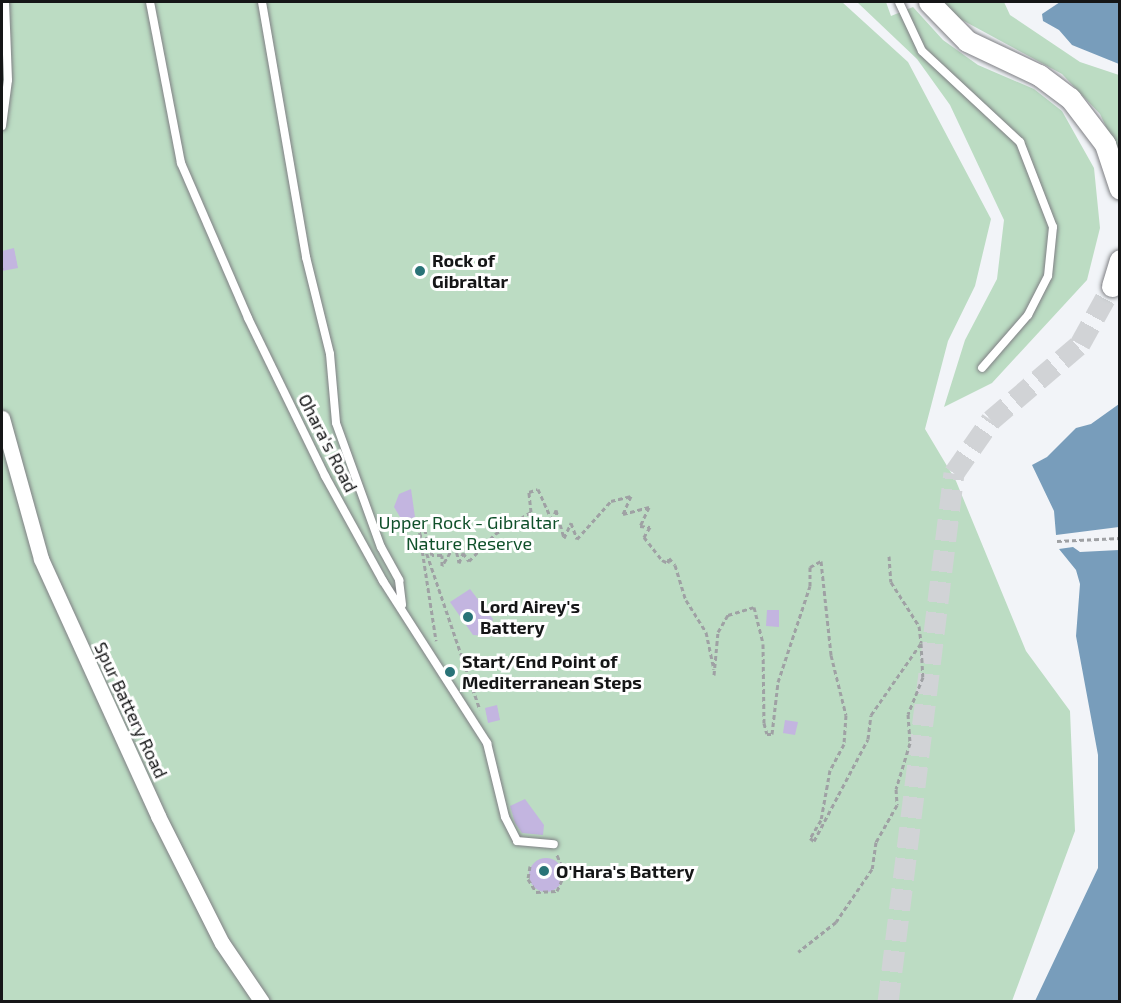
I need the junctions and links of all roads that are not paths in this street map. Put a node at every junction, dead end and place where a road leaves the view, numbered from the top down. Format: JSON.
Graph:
{"nodes":[{"id":1,"x":5,"y":2,"type":"edge"},
{"id":2,"x":150,"y":2,"type":"edge"},
{"id":3,"x":262,"y":2,"type":"edge"},
{"id":4,"x":899,"y":2,"type":"edge"},
{"id":5,"x":929,"y":2,"type":"edge"},
{"id":6,"x":2,"y":126,"type":"edge"},
{"id":7,"x":1119,"y":189,"type":"edge"},
{"id":8,"x":1119,"y":261,"type":"edge"},
{"id":9,"x":1112,"y":286,"type":"tunnel mouth"},
{"id":10,"x":982,"y":368,"type":"dead end"},
{"id":11,"x":2,"y":418,"type":"edge"},
{"id":12,"x":402,"y":606,"type":"junction"},
{"id":13,"x":554,"y":844,"type":"road end"},
{"id":14,"x":262,"y":1002,"type":"edge"}],
"edges":[{"from":1,"to":6,"type":"lane"},
{"from":2,"to":12,"type":"lane","name":"Ohara's Road"},
{"from":3,"to":12,"type":"lane"},
{"from":4,"to":10,"type":"lane"},
{"from":5,"to":7,"type":"main road"},
{"from":8,"to":9,"type":"main road"},
{"from":11,"to":14,"type":"street","name":"Spur Battery Road"},
{"from":12,"to":13,"type":"lane","name":"Ohara's Road"}]}
